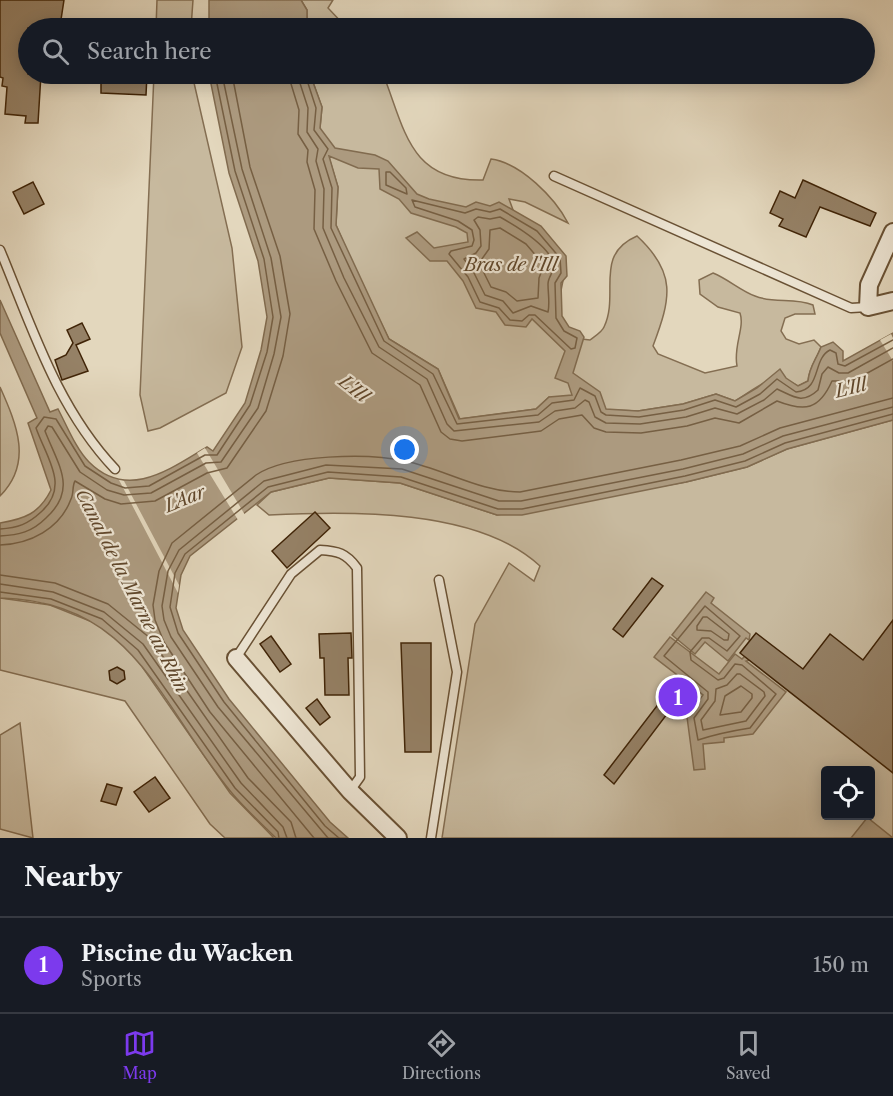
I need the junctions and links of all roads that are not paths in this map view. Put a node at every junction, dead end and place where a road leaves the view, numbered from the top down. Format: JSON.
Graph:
{"nodes":[{"id":1,"x":554,"y":176,"type":"dead end"},
{"id":2,"x":893,"y":232,"type":"edge"},
{"id":3,"x":0,"y":250,"type":"edge"},
{"id":4,"x":893,"y":301,"type":"edge"},
{"id":5,"x":868,"y":307,"type":"junction"},
{"id":6,"x":115,"y":469,"type":"dead end"},
{"id":7,"x":439,"y":580,"type":"dead end"},
{"id":8,"x":236,"y":658,"type":"joint"},
{"id":9,"x":350,"y":791,"type":"junction"},
{"id":10,"x":398,"y":838,"type":"edge"},
{"id":11,"x":432,"y":838,"type":"edge"}],
"edges":[{"from":1,"to":5,"type":"lane"},
{"from":2,"to":5,"type":"street"},
{"from":3,"to":6,"type":"lane"},
{"from":4,"to":5,"type":"street"},
{"from":7,"to":11,"type":"lane"},
{"from":8,"to":9,"type":"street"},
{"from":8,"to":9,"type":"lane"},
{"from":9,"to":10,"type":"street"}]}
